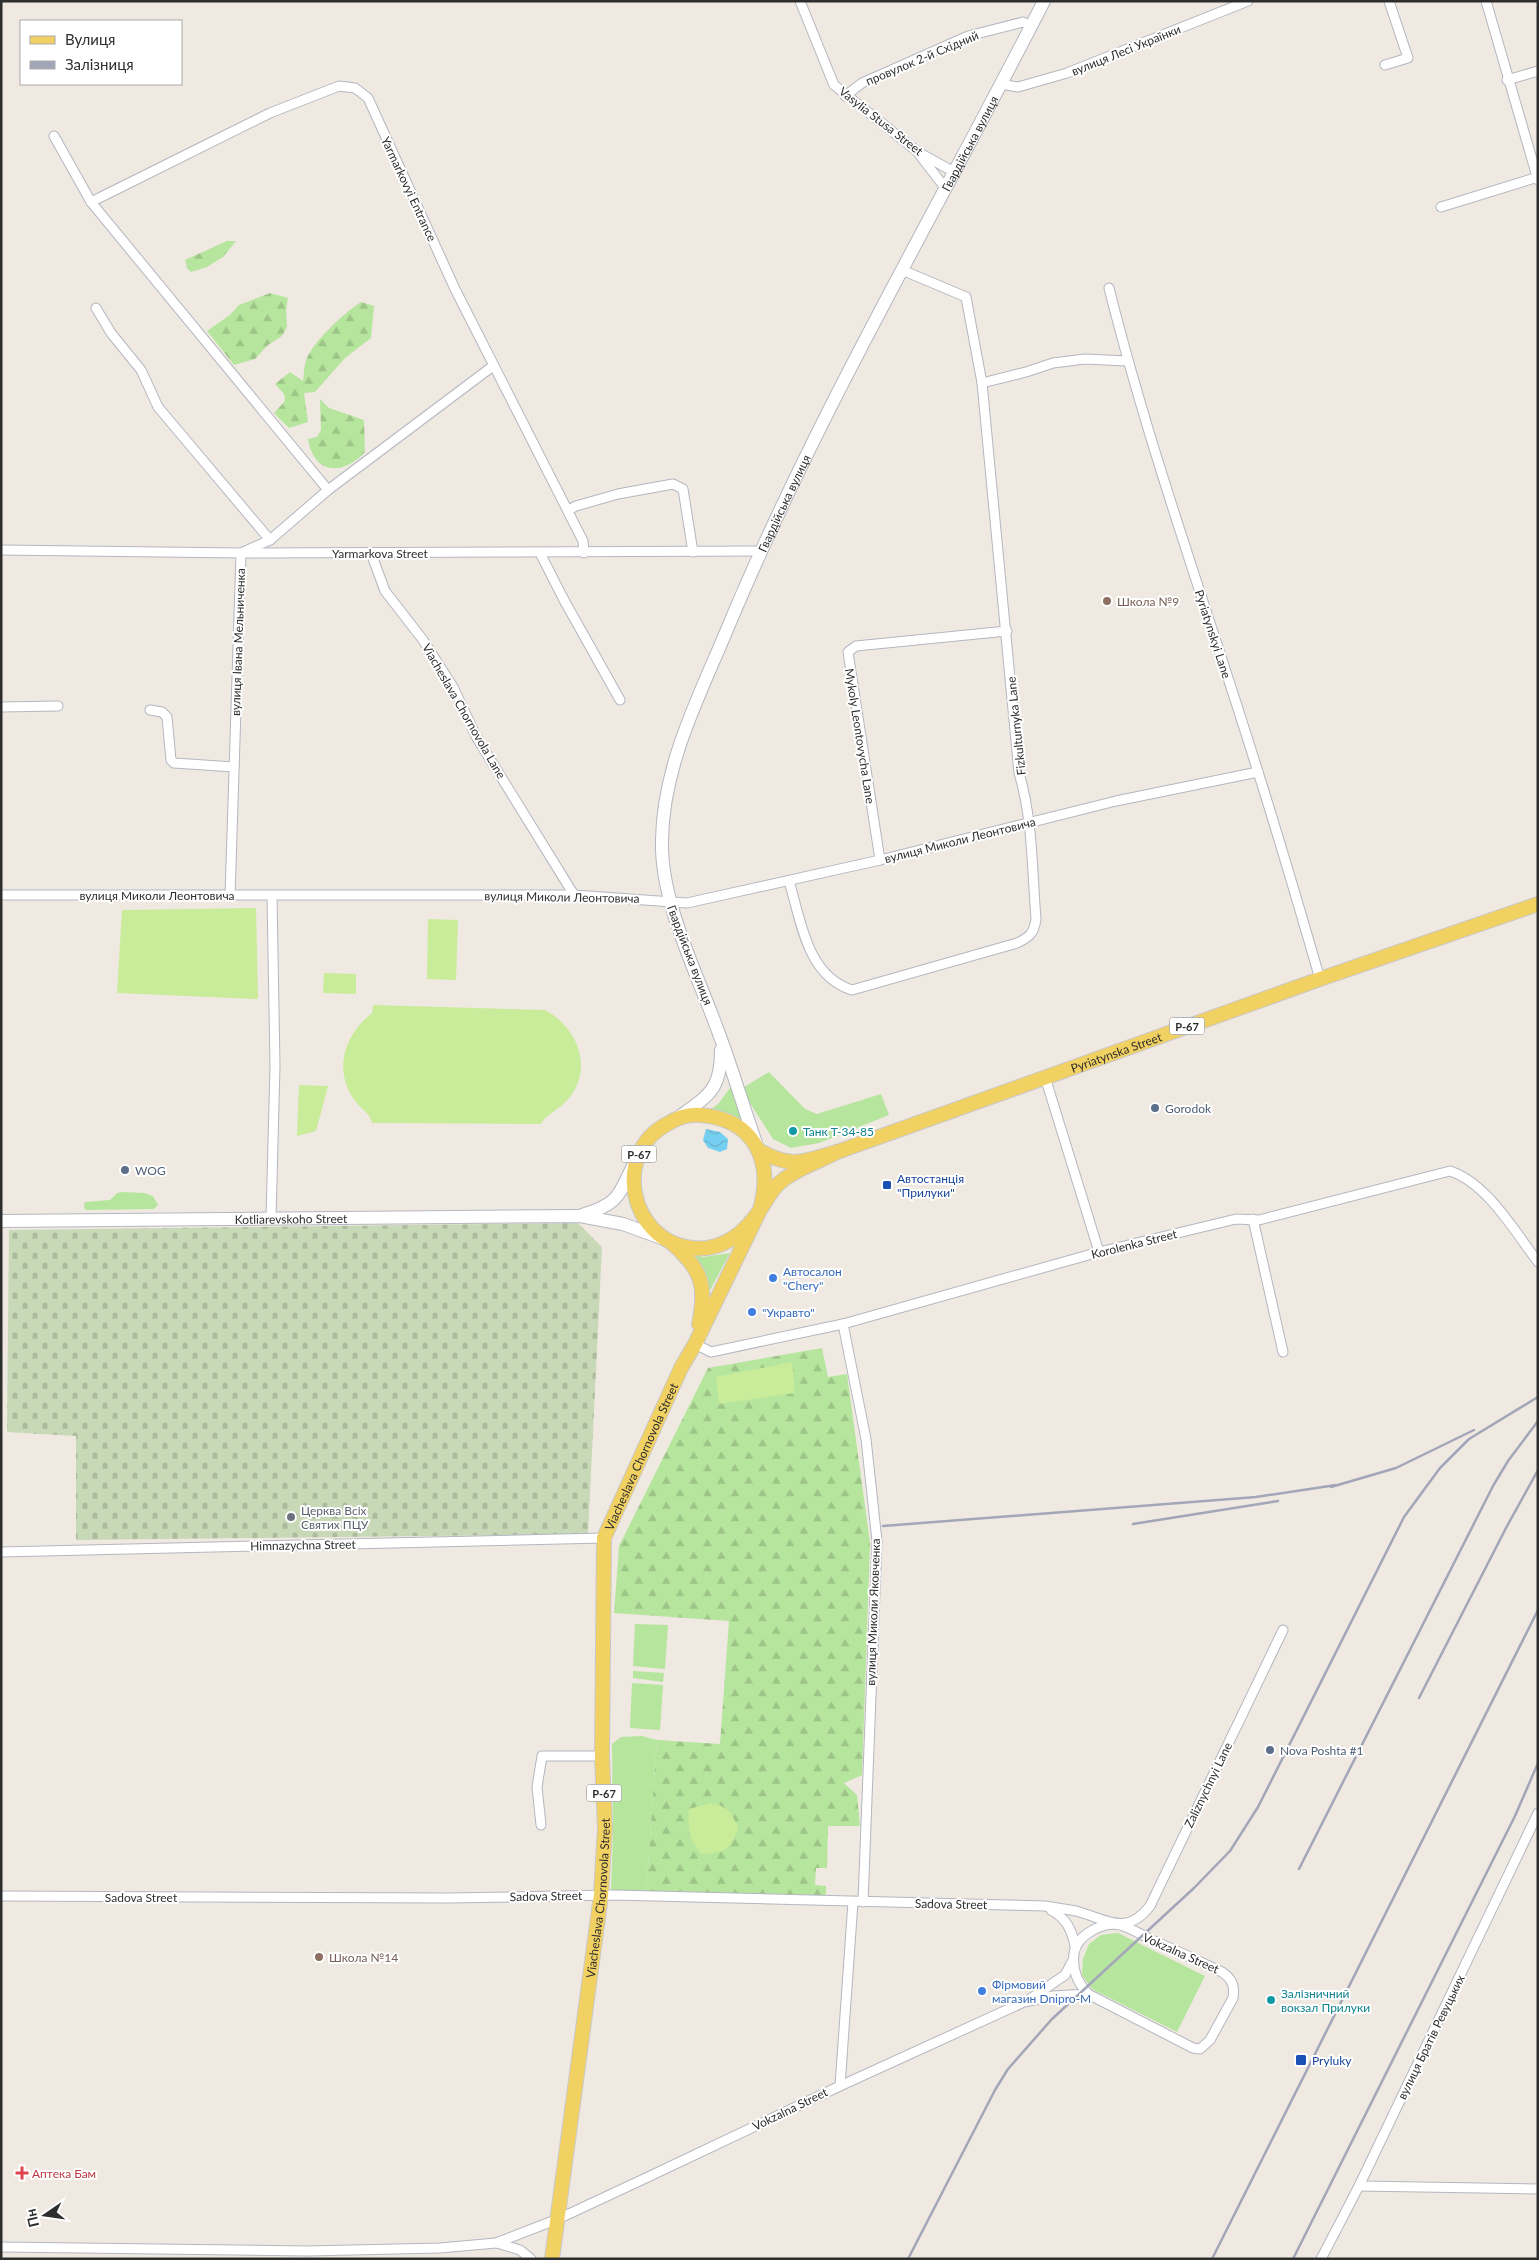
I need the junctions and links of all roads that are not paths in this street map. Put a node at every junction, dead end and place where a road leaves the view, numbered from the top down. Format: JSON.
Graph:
{"nodes":[{"id":1,"x":800,"y":1,"type":"edge"},
{"id":2,"x":1044,"y":1,"type":"edge"},
{"id":3,"x":1248,"y":1,"type":"edge"},
{"id":4,"x":1389,"y":1,"type":"edge"},
{"id":5,"x":1486,"y":1,"type":"edge"},
{"id":6,"x":1031,"y":26,"type":"junction"},
{"id":7,"x":1385,"y":65,"type":"dead end"},
{"id":8,"x":1538,"y":71,"type":"edge"},
{"id":9,"x":1507,"y":80,"type":"junction"},
{"id":10,"x":1001,"y":84,"type":"junction"},
{"id":11,"x":845,"y":96,"type":"junction"},
{"id":12,"x":54,"y":136,"type":"dead end"},
{"id":13,"x":918,"y":152,"type":"junction"},
{"id":14,"x":954,"y":172,"type":"junction"},
{"id":15,"x":1537,"y":178,"type":"edge"},
{"id":16,"x":946,"y":190,"type":"junction"},
{"id":17,"x":91,"y":202,"type":"junction"},
{"id":18,"x":1442,"y":207,"type":"dead end"},
{"id":19,"x":902,"y":270,"type":"junction"},
{"id":20,"x":1109,"y":288,"type":"dead end"},
{"id":21,"x":96,"y":308,"type":"dead end"},
{"id":22,"x":1127,"y":360,"type":"junction"},
{"id":23,"x":493,"y":366,"type":"junction"},
{"id":24,"x":982,"y":383,"type":"junction"},
{"id":25,"x":328,"y":490,"type":"junction"},
{"id":26,"x":568,"y":510,"type":"junction"},
{"id":27,"x":270,"y":540,"type":"junction"},
{"id":28,"x":1,"y":546,"type":"edge"},
{"id":29,"x":1,"y":550,"type":"edge"},
{"id":30,"x":760,"y":551,"type":"junction"},
{"id":31,"x":540,"y":552,"type":"junction"},
{"id":32,"x":694,"y":552,"type":"junction"},
{"id":33,"x":241,"y":553,"type":"junction"},
{"id":34,"x":371,"y":553,"type":"junction"},
{"id":35,"x":584,"y":553,"type":"junction"},
{"id":36,"x":1,"y":560,"type":"edge"},
{"id":37,"x":1007,"y":631,"type":"junction"},
{"id":38,"x":620,"y":700,"type":"dead end"},
{"id":39,"x":58,"y":706,"type":"dead end"},
{"id":40,"x":1,"y":707,"type":"edge"},
{"id":41,"x":150,"y":710,"type":"dead end"},
{"id":42,"x":234,"y":766,"type":"junction"},
{"id":43,"x":1258,"y":772,"type":"junction"},
{"id":44,"x":1029,"y":823,"type":"junction"},
{"id":45,"x":880,"y":860,"type":"junction"},
{"id":46,"x":789,"y":881,"type":"junction"},
{"id":47,"x":1,"y":895,"type":"edge"},
{"id":48,"x":574,"y":895,"type":"junction"},
{"id":49,"x":230,"y":896,"type":"junction"},
{"id":50,"x":272,"y":896,"type":"junction"},
{"id":51,"x":669,"y":901,"type":"junction"},
{"id":52,"x":1538,"y":904,"type":"edge"},
{"id":53,"x":1320,"y":979,"type":"junction"},
{"id":54,"x":720,"y":1035,"type":"junction"},
{"id":55,"x":1045,"y":1076,"type":"junction"},
{"id":56,"x":677,"y":1118,"type":"junction"},
{"id":57,"x":758,"y":1150,"type":"junction"},
{"id":58,"x":837,"y":1152,"type":"junction"},
{"id":59,"x":636,"y":1159,"type":"junction"},
{"id":60,"x":760,"y":1210,"type":"junction"},
{"id":61,"x":580,"y":1216,"type":"junction"},
{"id":62,"x":271,"y":1219,"type":"junction"},
{"id":63,"x":1253,"y":1219,"type":"junction"},
{"id":64,"x":1,"y":1221,"type":"edge"},
{"id":65,"x":671,"y":1242,"type":"junction"},
{"id":66,"x":1099,"y":1252,"type":"junction"},
{"id":67,"x":1538,"y":1262,"type":"edge"},
{"id":68,"x":842,"y":1324,"type":"junction"},
{"id":69,"x":695,"y":1344,"type":"junction"},
{"id":70,"x":1283,"y":1352,"type":"dead end"},
{"id":71,"x":604,"y":1538,"type":"junction"},
{"id":72,"x":1,"y":1552,"type":"edge"},
{"id":73,"x":1283,"y":1630,"type":"dead end"},
{"id":74,"x":602,"y":1756,"type":"junction"},
{"id":75,"x":1538,"y":1813,"type":"edge"},
{"id":76,"x":541,"y":1824,"type":"dead end"},
{"id":77,"x":601,"y":1895,"type":"junction"},
{"id":78,"x":1,"y":1896,"type":"edge"},
{"id":79,"x":858,"y":1902,"type":"junction"},
{"id":80,"x":1045,"y":1906,"type":"junction"},
{"id":81,"x":1118,"y":1925,"type":"junction"},
{"id":82,"x":1076,"y":1946,"type":"junction"},
{"id":83,"x":1073,"y":1960,"type":"junction"},
{"id":84,"x":1088,"y":1994,"type":"junction"},
{"id":85,"x":1024,"y":2002,"type":"junction"},
{"id":86,"x":840,"y":2086,"type":"junction"},
{"id":87,"x":1359,"y":2186,"type":"junction"},
{"id":88,"x":1538,"y":2189,"type":"edge"},
{"id":89,"x":558,"y":2218,"type":"junction"},
{"id":90,"x":496,"y":2243,"type":"junction"},
{"id":91,"x":1,"y":2247,"type":"edge"},
{"id":92,"x":531,"y":2259,"type":"edge"},
{"id":93,"x":552,"y":2259,"type":"edge"},
{"id":94,"x":1321,"y":2259,"type":"edge"}],
"edges":[{"from":1,"to":11,"type":"street","name":"Vasylia Stusa Street"},
{"from":2,"to":6,"type":"main road","name":"Гвардійська вулиця"},
{"from":3,"to":10,"type":"street","name":"вулиця Лесі Українки"},
{"from":4,"to":7,"type":"street"},
{"from":5,"to":9,"type":"street"},
{"from":6,"to":10,"type":"main road","name":"Гвардійська вулиця"},
{"from":6,"to":11,"type":"street","name":"провулок 2-й Східний"},
{"from":8,"to":9,"type":"street"},
{"from":9,"to":15,"type":"street"},
{"from":10,"to":14,"type":"main road","name":"Гвардійська вулиця"},
{"from":11,"to":13,"type":"street","name":"Vasylia Stusa Street"},
{"from":12,"to":17,"type":"street"},
{"from":13,"to":14,"type":"street","name":"Vasylia Stusa Street"},
{"from":13,"to":16,"type":"street"},
{"from":14,"to":16,"type":"main road","name":"Гвардійська вулиця"},
{"from":15,"to":18,"type":"street"},
{"from":16,"to":19,"type":"main road","name":"Гвардійська вулиця"},
{"from":17,"to":23,"type":"street","name":"Yarmarkovyi Entrance"},
{"from":17,"to":25,"type":"street"},
{"from":19,"to":24,"type":"street","name":"Fizkulturnyka Lane"},
{"from":19,"to":30,"type":"main road","name":"Гвардійська вулиця"},
{"from":20,"to":22,"type":"street","name":"Pyriatynskyi Lane"},
{"from":21,"to":27,"type":"street"},
{"from":22,"to":24,"type":"street"},
{"from":22,"to":43,"type":"street","name":"Pyriatynskyi Lane"},
{"from":23,"to":25,"type":"street","name":"вулиця Івана Мельниченка"},
{"from":23,"to":26,"type":"street","name":"Yarmarkovyi Entrance"},
{"from":24,"to":37,"type":"street","name":"Fizkulturnyka Lane"},
{"from":25,"to":27,"type":"street","name":"вулиця Івана Мельниченка"},
{"from":26,"to":32,"type":"street"},
{"from":26,"to":35,"type":"street","name":"Yarmarkovyi Entrance"},
{"from":27,"to":33,"type":"street","name":"вулиця Івана Мельниченка"},
{"from":28,"to":29,"type":"street"},
{"from":29,"to":33,"type":"street","name":"Yarmarkova Street"},
{"from":29,"to":36,"type":"street"},
{"from":30,"to":32,"type":"street","name":"Yarmarkova Street"},
{"from":30,"to":51,"type":"main road","name":"Гвардійська вулиця"},
{"from":31,"to":34,"type":"street","name":"Yarmarkova Street"},
{"from":31,"to":35,"type":"street","name":"Yarmarkova Street"},
{"from":31,"to":38,"type":"street"},
{"from":32,"to":35,"type":"street","name":"Yarmarkova Street"},
{"from":33,"to":34,"type":"street","name":"Yarmarkova Street"},
{"from":33,"to":42,"type":"street","name":"вулиця Івана Мельниченка"},
{"from":34,"to":48,"type":"street","name":"Viacheslava Chornovola Lane"},
{"from":37,"to":44,"type":"street","name":"Fizkulturnyka Lane"},
{"from":37,"to":45,"type":"street","name":"Mykoly Leontovycha Lane"},
{"from":39,"to":40,"type":"street"},
{"from":41,"to":42,"type":"street"},
{"from":42,"to":49,"type":"street","name":"вулиця Івана Мельниченка"},
{"from":43,"to":44,"type":"street","name":"вулиця Миколи Леонтовича"},
{"from":43,"to":53,"type":"street","name":"Pyriatynskyi Lane"},
{"from":44,"to":45,"type":"street","name":"вулиця Миколи Леонтовича"},
{"from":44,"to":46,"type":"street","name":"Fizkulturnyka Lane"},
{"from":45,"to":46,"type":"street","name":"вулиця Миколи Леонтовича"},
{"from":46,"to":51,"type":"street","name":"вулиця Миколи Леонтовича"},
{"from":47,"to":49,"type":"street","name":"вулиця Миколи Леонтовича"},
{"from":48,"to":50,"type":"street","name":"вулиця Миколи Леонтовича"},
{"from":48,"to":51,"type":"street","name":"вулиця Миколи Леонтовича"},
{"from":49,"to":50,"type":"street","name":"вулиця Миколи Леонтовича"},
{"from":50,"to":62,"type":"street"},
{"from":51,"to":54,"type":"main road","name":"Гвардійська вулиця"},
{"from":52,"to":53,"type":"main road","name":"Pyriatynska Street","number":"Р-67"},
{"from":53,"to":55,"type":"main road","name":"Pyriatynska Street","number":"Р-67"},
{"from":54,"to":56,"type":"main road"},
{"from":54,"to":57,"type":"main road","name":"Гвардійська вулиця"},
{"from":55,"to":58,"type":"main road","name":"Pyriatynska Street","number":"Р-67"},
{"from":55,"to":66,"type":"street"},
{"from":56,"to":57,"type":"main road","number":"Р-67"},
{"from":56,"to":59,"type":"main road","number":"Р-67"},
{"from":57,"to":58,"type":"main road","number":"Р-67"},
{"from":57,"to":60,"type":"main road","number":"Р-67"},
{"from":58,"to":60,"type":"main road","number":"Р-67"},
{"from":59,"to":61,"type":"main road"},
{"from":59,"to":65,"type":"main road","number":"Р-67"},
{"from":60,"to":65,"type":"main road","number":"Р-67"},
{"from":60,"to":69,"type":"main road","number":"Р-67"},
{"from":61,"to":62,"type":"main road","name":"Kotliarevskoho Street"},
{"from":61,"to":65,"type":"main road"},
{"from":62,"to":64,"type":"main road","name":"Kotliarevskoho Street"},
{"from":63,"to":66,"type":"street","name":"Korolenka Street"},
{"from":63,"to":67,"type":"street","name":"Korolenka Street"},
{"from":63,"to":70,"type":"street"},
{"from":65,"to":69,"type":"main road","number":"Р-67"},
{"from":66,"to":68,"type":"street","name":"Korolenka Street"},
{"from":68,"to":69,"type":"street","name":"Korolenka Street"},
{"from":68,"to":79,"type":"street","name":"вулиця Миколи Яковченка"},
{"from":69,"to":71,"type":"main road","name":"Viacheslava Chornovola Street","number":"Р-67"},
{"from":71,"to":72,"type":"street","name":"Himnazychna Street"},
{"from":71,"to":74,"type":"main road","name":"Viacheslava Chornovola Street","number":"Р-67"},
{"from":73,"to":81,"type":"street","name":"Zaliznychnyi Lane"},
{"from":74,"to":76,"type":"street"},
{"from":74,"to":77,"type":"main road","name":"Viacheslava Chornovola Street","number":"Р-67"},
{"from":75,"to":87,"type":"street","name":"вулиця Братів Ревуцьких"},
{"from":77,"to":78,"type":"street","name":"Sadova Street"},
{"from":77,"to":79,"type":"street","name":"Sadova Street"},
{"from":77,"to":89,"type":"main road","name":"Viacheslava Chornovola Street","number":"Р-67"},
{"from":79,"to":80,"type":"street","name":"Sadova Street"},
{"from":79,"to":86,"type":"street","name":"вулиця Миколи Яковченка"},
{"from":80,"to":81,"type":"street","name":"Sadova Street"},
{"from":80,"to":82,"type":"street"},
{"from":81,"to":82,"type":"street"},
{"from":81,"to":84,"type":"street","name":"Vokzalna Street"},
{"from":82,"to":83,"type":"street"},
{"from":83,"to":84,"type":"street"},
{"from":83,"to":85,"type":"street"},
{"from":84,"to":85,"type":"street","name":"Vokzalna Street"},
{"from":85,"to":86,"type":"street","name":"Vokzalna Street"},
{"from":86,"to":89,"type":"street","name":"Vokzalna Street"},
{"from":87,"to":88,"type":"street"},
{"from":87,"to":94,"type":"street","name":"вулиця Братів Ревуцьких"},
{"from":89,"to":90,"type":"street","name":"Vokzalna Street"},
{"from":89,"to":93,"type":"main road","name":"Viacheslava Chornovola Street","number":"Р-67"},
{"from":90,"to":91,"type":"street","name":"Vokzalna Street"},
{"from":90,"to":92,"type":"street","name":"Vokzalna Street"}]}
